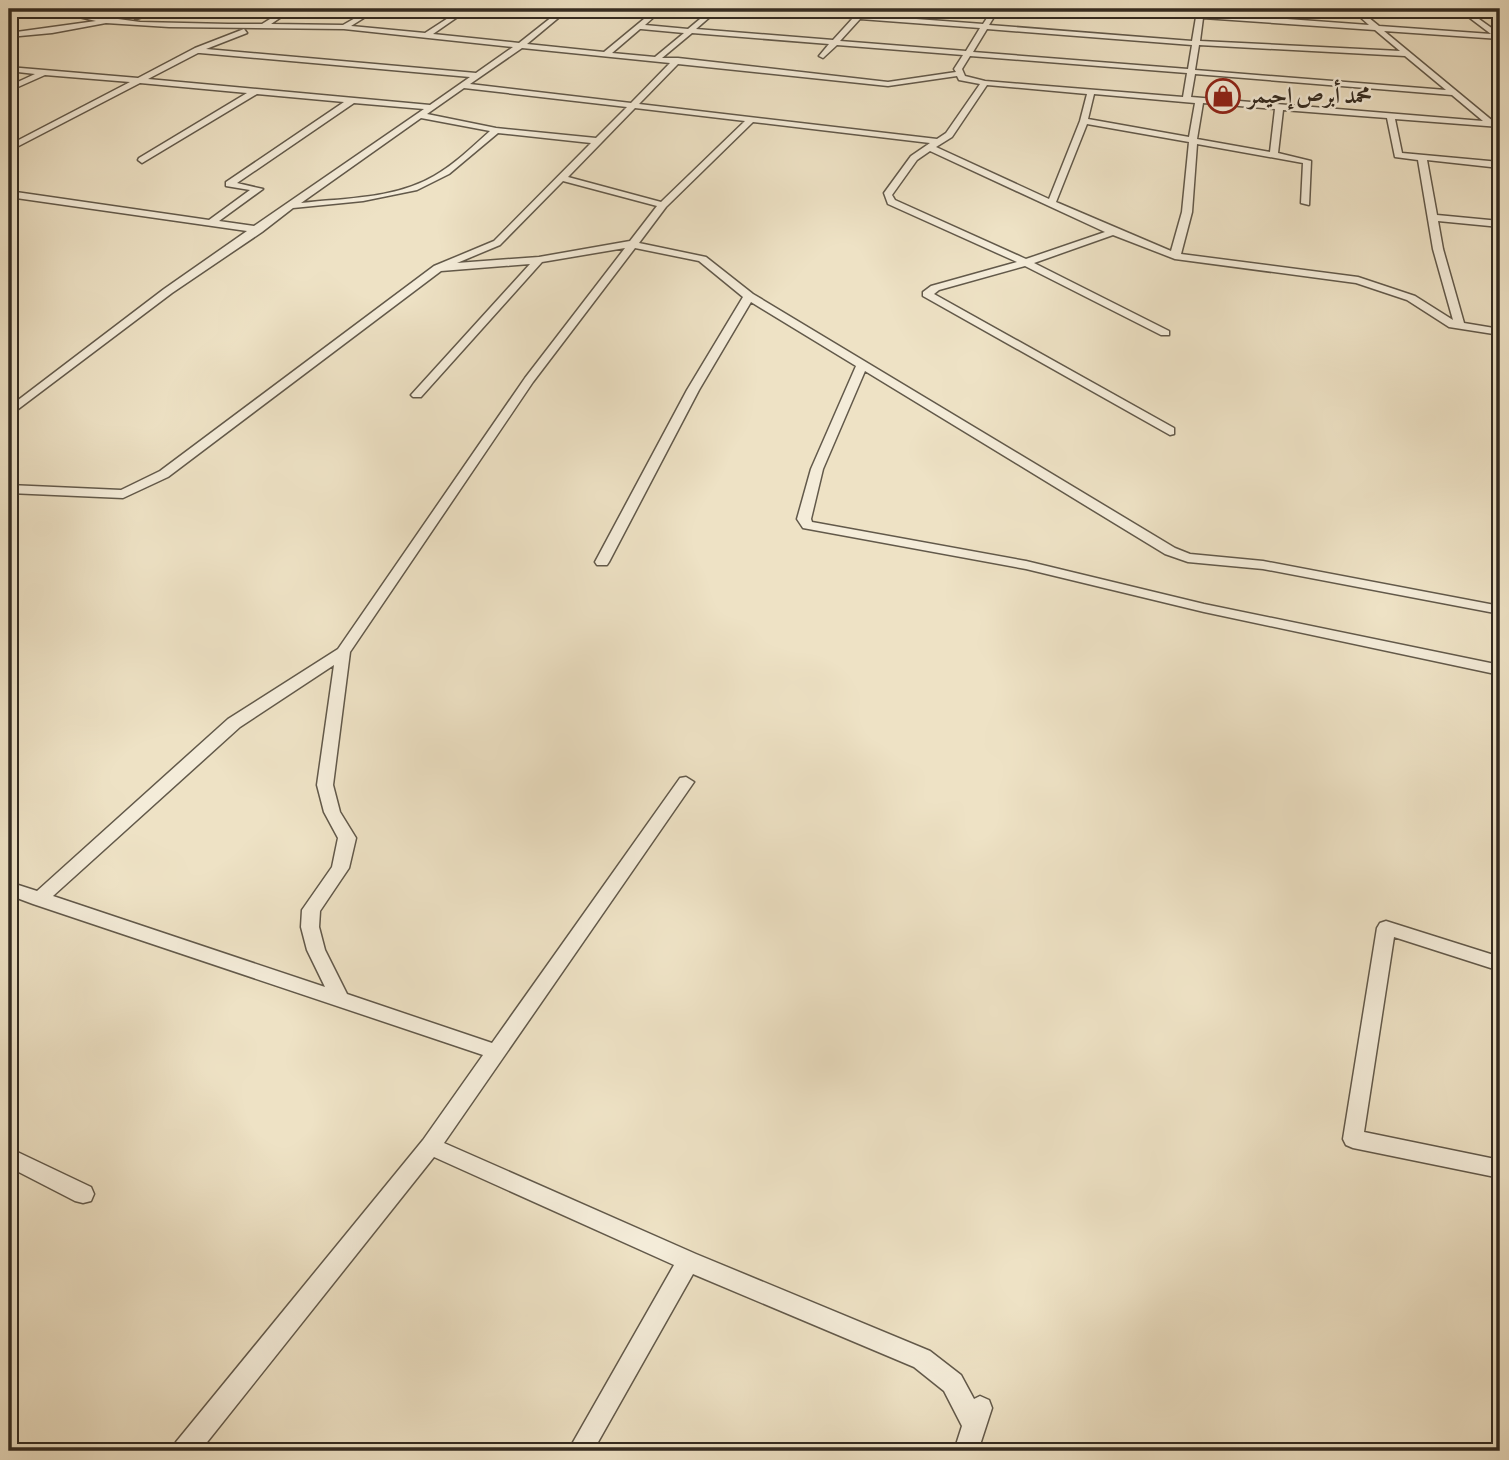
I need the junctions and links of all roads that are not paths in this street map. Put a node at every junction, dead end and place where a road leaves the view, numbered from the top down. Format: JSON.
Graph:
{"nodes":[{"id":1,"x":48,"y":9,"type":"edge"},
{"id":2,"x":168,"y":9,"type":"edge"},
{"id":3,"x":290,"y":9,"type":"edge"},
{"id":4,"x":375,"y":9,"type":"edge"},
{"id":5,"x":466,"y":9,"type":"edge"},
{"id":6,"x":559,"y":9,"type":"edge"},
{"id":7,"x":566,"y":9,"type":"edge"},
{"id":8,"x":660,"y":9,"type":"edge"},
{"id":9,"x":716,"y":9,"type":"edge"},
{"id":10,"x":762,"y":9,"type":"edge"},
{"id":11,"x":865,"y":9,"type":"edge"},
{"id":12,"x":996,"y":9,"type":"edge"},
{"id":13,"x":1114,"y":9,"type":"edge"},
{"id":14,"x":1354,"y":9,"type":"edge"},
{"id":15,"x":1461,"y":9,"type":"edge"},
{"id":16,"x":1469,"y":9,"type":"edge"},
{"id":17,"x":1200,"y":12,"type":"edge"},
{"id":18,"x":859,"y":16,"type":"junction"},
{"id":19,"x":109,"y":21,"type":"junction"},
{"id":20,"x":984,"y":26,"type":"junction"},
{"id":21,"x":344,"y":27,"type":"junction"},
{"id":22,"x":641,"y":27,"type":"junction"},
{"id":23,"x":252,"y":28,"type":"junction"},
{"id":24,"x":1377,"y":29,"type":"junction"},
{"id":25,"x":691,"y":30,"type":"junction"},
{"id":26,"x":1500,"y":32,"type":"edge"},
{"id":27,"x":9,"y":35,"type":"edge"},
{"id":28,"x":22,"y":35,"type":"junction"},
{"id":29,"x":428,"y":35,"type":"junction"},
{"id":30,"x":1500,"y":38,"type":"edge"},
{"id":31,"x":9,"y":40,"type":"edge"},
{"id":32,"x":838,"y":42,"type":"junction"},
{"id":33,"x":1194,"y":43,"type":"junction"},
{"id":34,"x":518,"y":45,"type":"junction"},
{"id":35,"x":198,"y":50,"type":"junction"},
{"id":36,"x":967,"y":52,"type":"junction"},
{"id":37,"x":607,"y":53,"type":"junction"},
{"id":38,"x":1410,"y":54,"type":"junction"},
{"id":39,"x":823,"y":56,"type":"dead end"},
{"id":40,"x":659,"y":58,"type":"junction"},
{"id":41,"x":678,"y":60,"type":"junction"},
{"id":42,"x":9,"y":69,"type":"edge"},
{"id":43,"x":45,"y":72,"type":"junction"},
{"id":44,"x":1189,"y":72,"type":"junction"},
{"id":45,"x":958,"y":74,"type":"junction"},
{"id":46,"x":475,"y":75,"type":"junction"},
{"id":47,"x":141,"y":81,"type":"junction"},
{"id":48,"x":985,"y":83,"type":"junction"},
{"id":49,"x":460,"y":85,"type":"junction"},
{"id":50,"x":9,"y":89,"type":"edge"},
{"id":51,"x":256,"y":91,"type":"junction"},
{"id":52,"x":1091,"y":92,"type":"junction"},
{"id":53,"x":1456,"y":93,"type":"junction"},
{"id":54,"x":1187,"y":98,"type":"junction"},
{"id":55,"x":1200,"y":99,"type":"junction"},
{"id":56,"x":352,"y":100,"type":"junction"},
{"id":57,"x":636,"y":104,"type":"junction"},
{"id":58,"x":429,"y":107,"type":"junction"},
{"id":59,"x":1279,"y":107,"type":"junction"},
{"id":60,"x":419,"y":115,"type":"junction"},
{"id":61,"x":1390,"y":115,"type":"junction"},
{"id":62,"x":752,"y":119,"type":"junction"},
{"id":63,"x":1084,"y":121,"type":"junction"},
{"id":64,"x":1496,"y":124,"type":"edge"},
{"id":65,"x":496,"y":130,"type":"junction"},
{"id":66,"x":1193,"y":140,"type":"junction"},
{"id":67,"x":598,"y":141,"type":"junction"},
{"id":68,"x":936,"y":145,"type":"junction"},
{"id":69,"x":9,"y":148,"type":"edge"},
{"id":70,"x":1274,"y":155,"type":"junction"},
{"id":71,"x":1422,"y":158,"type":"junction"},
{"id":72,"x":142,"y":160,"type":"dead end"},
{"id":73,"x":1500,"y":165,"type":"edge"},
{"id":74,"x":562,"y":178,"type":"junction"},
{"id":75,"x":9,"y":194,"type":"edge"},
{"id":76,"x":1052,"y":202,"type":"junction"},
{"id":77,"x":1307,"y":203,"type":"dead end"},
{"id":78,"x":663,"y":205,"type":"junction"},
{"id":79,"x":291,"y":207,"type":"junction"},
{"id":80,"x":1431,"y":218,"type":"junction"},
{"id":81,"x":211,"y":222,"type":"junction"},
{"id":82,"x":1500,"y":224,"type":"edge"},
{"id":83,"x":259,"y":230,"type":"junction"},
{"id":84,"x":1113,"y":232,"type":"junction"},
{"id":85,"x":631,"y":244,"type":"junction"},
{"id":86,"x":1175,"y":257,"type":"junction"},
{"id":87,"x":539,"y":260,"type":"junction"},
{"id":88,"x":1026,"y":262,"type":"junction"},
{"id":89,"x":438,"y":268,"type":"junction"},
{"id":90,"x":749,"y":296,"type":"junction"},
{"id":91,"x":1460,"y":327,"type":"junction"},
{"id":92,"x":1500,"y":332,"type":"edge"},
{"id":93,"x":1165,"y":333,"type":"dead end"},
{"id":94,"x":863,"y":363,"type":"junction"},
{"id":95,"x":417,"y":395,"type":"dead end"},
{"id":96,"x":9,"y":412,"type":"edge"},
{"id":97,"x":1170,"y":432,"type":"dead end"},
{"id":98,"x":9,"y":489,"type":"edge"},
{"id":99,"x":602,"y":562,"type":"dead end"},
{"id":100,"x":1500,"y":610,"type":"edge"},
{"id":101,"x":343,"y":652,"type":"junction"},
{"id":102,"x":1500,"y":670,"type":"edge"},
{"id":103,"x":686,"y":782,"type":"dead end"},
{"id":104,"x":9,"y":888,"type":"edge"},
{"id":105,"x":39,"y":898,"type":"junction"},
{"id":106,"x":1500,"y":964,"type":"edge"},
{"id":107,"x":340,"y":999,"type":"junction"},
{"id":108,"x":496,"y":1052,"type":"junction"},
{"id":109,"x":430,"y":1146,"type":"junction"},
{"id":110,"x":9,"y":1157,"type":"edge"},
{"id":111,"x":1500,"y":1169,"type":"edge"},
{"id":112,"x":83,"y":1194,"type":"dead end"},
{"id":113,"x":688,"y":1261,"type":"junction"},
{"id":114,"x":185,"y":1451,"type":"edge"},
{"id":115,"x":580,"y":1451,"type":"edge"},
{"id":116,"x":966,"y":1451,"type":"edge"}],
"edges":[{"from":1,"to":19,"type":"street"},
{"from":2,"to":19,"type":"street"},
{"from":3,"to":23,"type":"street"},
{"from":4,"to":21,"type":"street"},
{"from":5,"to":29,"type":"street"},
{"from":6,"to":34,"type":"street"},
{"from":7,"to":34,"type":"street"},
{"from":8,"to":22,"type":"street"},
{"from":9,"to":25,"type":"street"},
{"from":10,"to":18,"type":"street"},
{"from":11,"to":18,"type":"street"},
{"from":12,"to":20,"type":"street"},
{"from":13,"to":17,"type":"street"},
{"from":14,"to":24,"type":"street"},
{"from":15,"to":30,"type":"street"},
{"from":16,"to":26,"type":"street"},
{"from":17,"to":24,"type":"street"},
{"from":17,"to":33,"type":"street"},
{"from":18,"to":20,"type":"street"},
{"from":18,"to":32,"type":"street"},
{"from":19,"to":23,"type":"street"},
{"from":19,"to":28,"type":"street"},
{"from":20,"to":33,"type":"street"},
{"from":20,"to":36,"type":"street"},
{"from":21,"to":23,"type":"street"},
{"from":21,"to":29,"type":"street"},
{"from":22,"to":25,"type":"street"},
{"from":22,"to":37,"type":"street"},
{"from":23,"to":35,"type":"street"},
{"from":24,"to":30,"type":"street"},
{"from":24,"to":38,"type":"street"},
{"from":25,"to":32,"type":"street"},
{"from":25,"to":40,"type":"street"},
{"from":27,"to":28,"type":"street"},
{"from":28,"to":31,"type":"street"},
{"from":29,"to":34,"type":"street"},
{"from":32,"to":36,"type":"street"},
{"from":32,"to":39,"type":"street"},
{"from":33,"to":38,"type":"street"},
{"from":33,"to":44,"type":"street"},
{"from":34,"to":37,"type":"street"},
{"from":34,"to":46,"type":"street"},
{"from":35,"to":46,"type":"street"},
{"from":35,"to":47,"type":"street"},
{"from":36,"to":44,"type":"street"},
{"from":36,"to":45,"type":"street"},
{"from":37,"to":40,"type":"street"},
{"from":38,"to":53,"type":"street"},
{"from":40,"to":41,"type":"street"},
{"from":41,"to":45,"type":"street"},
{"from":41,"to":57,"type":"street"},
{"from":42,"to":43,"type":"street"},
{"from":43,"to":47,"type":"street"},
{"from":43,"to":50,"type":"street"},
{"from":44,"to":53,"type":"street"},
{"from":44,"to":54,"type":"street"},
{"from":45,"to":48,"type":"street"},
{"from":46,"to":49,"type":"street"},
{"from":47,"to":51,"type":"street"},
{"from":47,"to":69,"type":"street"},
{"from":48,"to":52,"type":"street"},
{"from":48,"to":68,"type":"street"},
{"from":49,"to":57,"type":"street"},
{"from":49,"to":58,"type":"street"},
{"from":51,"to":56,"type":"street"},
{"from":51,"to":72,"type":"street"},
{"from":52,"to":54,"type":"street"},
{"from":52,"to":63,"type":"street"},
{"from":53,"to":64,"type":"street"},
{"from":54,"to":55,"type":"street"},
{"from":55,"to":59,"type":"street"},
{"from":55,"to":66,"type":"street"},
{"from":56,"to":58,"type":"street"},
{"from":56,"to":81,"type":"street"},
{"from":57,"to":62,"type":"street"},
{"from":57,"to":67,"type":"street"},
{"from":58,"to":60,"type":"street"},
{"from":59,"to":61,"type":"street"},
{"from":59,"to":70,"type":"street"},
{"from":60,"to":65,"type":"street"},
{"from":60,"to":79,"type":"street"},
{"from":61,"to":64,"type":"street"},
{"from":61,"to":71,"type":"street"},
{"from":62,"to":68,"type":"street"},
{"from":62,"to":78,"type":"street"},
{"from":63,"to":66,"type":"street"},
{"from":63,"to":76,"type":"street"},
{"from":65,"to":67,"type":"street"},
{"from":65,"to":79,"type":"street"},
{"from":66,"to":70,"type":"street"},
{"from":66,"to":86,"type":"street"},
{"from":67,"to":74,"type":"street"},
{"from":68,"to":76,"type":"street"},
{"from":68,"to":88,"type":"street"},
{"from":70,"to":77,"type":"street"},
{"from":71,"to":73,"type":"street"},
{"from":71,"to":80,"type":"street"},
{"from":74,"to":78,"type":"street"},
{"from":74,"to":89,"type":"street"},
{"from":75,"to":81,"type":"street"},
{"from":76,"to":84,"type":"street"},
{"from":78,"to":85,"type":"street"},
{"from":79,"to":83,"type":"street"},
{"from":80,"to":82,"type":"street"},
{"from":80,"to":91,"type":"street"},
{"from":81,"to":83,"type":"street"},
{"from":83,"to":96,"type":"street"},
{"from":84,"to":86,"type":"street"},
{"from":84,"to":88,"type":"street"},
{"from":85,"to":87,"type":"street"},
{"from":85,"to":90,"type":"street"},
{"from":85,"to":101,"type":"street"},
{"from":86,"to":91,"type":"street"},
{"from":87,"to":89,"type":"street"},
{"from":87,"to":95,"type":"street"},
{"from":88,"to":93,"type":"street"},
{"from":88,"to":97,"type":"street"},
{"from":89,"to":98,"type":"street"},
{"from":90,"to":94,"type":"street"},
{"from":90,"to":99,"type":"street"},
{"from":91,"to":92,"type":"street"},
{"from":94,"to":100,"type":"street"},
{"from":94,"to":102,"type":"street"},
{"from":101,"to":105,"type":"street"},
{"from":101,"to":107,"type":"street"},
{"from":103,"to":108,"type":"street"},
{"from":104,"to":105,"type":"street"},
{"from":105,"to":107,"type":"street"},
{"from":106,"to":111,"type":"street"},
{"from":107,"to":108,"type":"street"},
{"from":108,"to":109,"type":"street"},
{"from":109,"to":113,"type":"street"},
{"from":109,"to":114,"type":"street"},
{"from":110,"to":112,"type":"street"},
{"from":113,"to":115,"type":"street"},
{"from":113,"to":116,"type":"street"}]}
